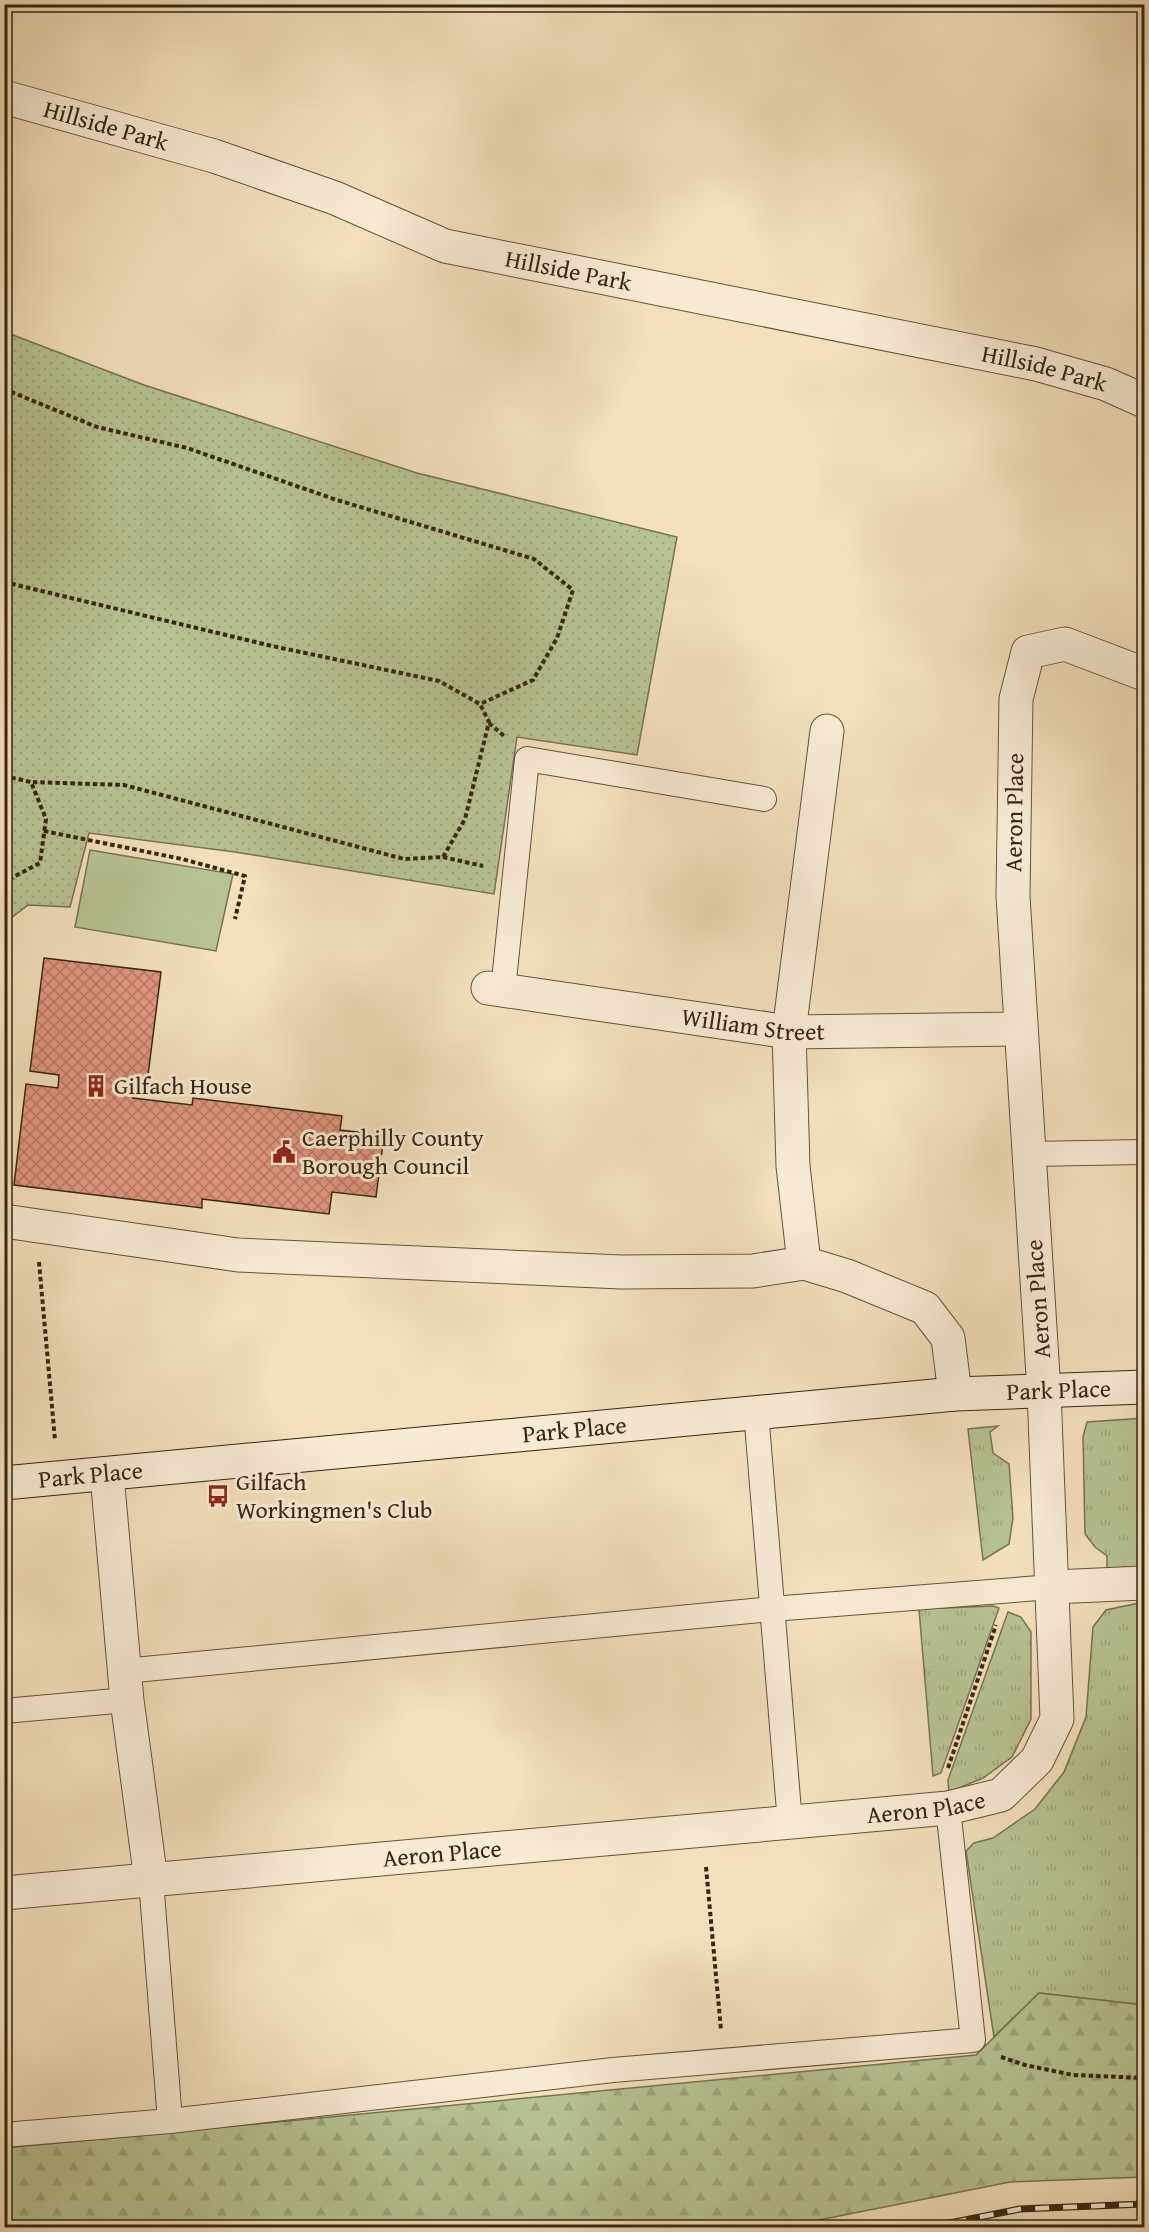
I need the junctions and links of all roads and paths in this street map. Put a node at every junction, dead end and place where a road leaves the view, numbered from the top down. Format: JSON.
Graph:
{"nodes":[{"id":1,"x":4,"y":97,"type":"edge"},
{"id":2,"x":4,"y":389,"type":"edge"},
{"id":3,"x":1144,"y":401,"type":"edge"},
{"id":4,"x":4,"y":582,"type":"edge"},
{"id":5,"x":1144,"y":674,"type":"edge"},
{"id":6,"x":480,"y":704,"type":"junction"},
{"id":7,"x":827,"y":731,"type":"dead end"},
{"id":8,"x":4,"y":776,"type":"edge"},
{"id":9,"x":31,"y":782,"type":"junction"},
{"id":10,"x":764,"y":799,"type":"dead end"},
{"id":11,"x":44,"y":831,"type":"junction"},
{"id":12,"x":443,"y":857,"type":"junction"},
{"id":13,"x":515,"y":874,"type":"junction"},
{"id":14,"x":4,"y":882,"type":"edge"},
{"id":15,"x":235,"y":919,"type":"dead end"},
{"id":16,"x":496,"y":989,"type":"joint"},
{"id":17,"x":1021,"y":1029,"type":"junction"},
{"id":18,"x":789,"y":1032,"type":"junction"},
{"id":19,"x":1144,"y":1152,"type":"edge"},
{"id":20,"x":1028,"y":1154,"type":"junction"},
{"id":21,"x":20,"y":1224,"type":"edge"},
{"id":22,"x":804,"y":1263,"type":"junction"},
{"id":23,"x":1144,"y":1387,"type":"edge"},
{"id":24,"x":1044,"y":1392,"type":"junction"},
{"id":25,"x":955,"y":1394,"type":"junction"},
{"id":26,"x":756,"y":1412,"type":"junction"},
{"id":27,"x":107,"y":1475,"type":"junction"},
{"id":28,"x":58,"y":1479,"type":"junction"},
{"id":29,"x":4,"y":1483,"type":"edge"},
{"id":30,"x":1144,"y":1583,"type":"edge"},
{"id":31,"x":1052,"y":1587,"type":"junction"},
{"id":32,"x":1008,"y":1590,"type":"junction"},
{"id":33,"x":772,"y":1609,"type":"junction"},
{"id":34,"x":125,"y":1685,"type":"junction"},
{"id":35,"x":4,"y":1711,"type":"edge"},
{"id":36,"x":941,"y":1809,"type":"junction"},
{"id":37,"x":790,"y":1823,"type":"junction"},
{"id":38,"x":706,"y":1877,"type":"dead end"},
{"id":39,"x":151,"y":1880,"type":"junction"},
{"id":40,"x":4,"y":1893,"type":"edge"},
{"id":41,"x":724,"y":2060,"type":"junction"},
{"id":42,"x":1025,"y":2065,"type":"dead end"},
{"id":43,"x":1144,"y":2078,"type":"edge"},
{"id":44,"x":171,"y":2121,"type":"junction"},
{"id":45,"x":4,"y":2135,"type":"edge"}],
"edges":[{"from":1,"to":3,"type":"street","name":"Hillside Park"},
{"from":2,"to":6,"type":"path"},
{"from":4,"to":6,"type":"path"},
{"from":5,"to":17,"type":"street","name":"Aeron Place"},
{"from":6,"to":12,"type":"path"},
{"from":7,"to":18,"type":"street"},
{"from":8,"to":9,"type":"path"},
{"from":9,"to":11,"type":"path"},
{"from":9,"to":12,"type":"path"},
{"from":10,"to":13,"type":"lane"},
{"from":11,"to":14,"type":"path"},
{"from":11,"to":15,"type":"path"},
{"from":12,"to":13,"type":"path"},
{"from":13,"to":16,"type":"lane"},
{"from":16,"to":18,"type":"street","name":"William Street"},
{"from":17,"to":18,"type":"street","name":"William Street"},
{"from":17,"to":20,"type":"street","name":"Aeron Place"},
{"from":18,"to":22,"type":"street"},
{"from":19,"to":20,"type":"lane"},
{"from":20,"to":24,"type":"street","name":"Aeron Place"},
{"from":21,"to":22,"type":"street"},
{"from":21,"to":28,"type":"path"},
{"from":22,"to":25,"type":"street"},
{"from":23,"to":24,"type":"street","name":"Park Place"},
{"from":24,"to":25,"type":"street","name":"Park Place"},
{"from":24,"to":31,"type":"street","name":"Aeron Place"},
{"from":25,"to":26,"type":"street","name":"Park Place"},
{"from":26,"to":27,"type":"street","name":"Park Place"},
{"from":26,"to":33,"type":"lane"},
{"from":27,"to":28,"type":"street","name":"Park Place"},
{"from":27,"to":34,"type":"street"},
{"from":28,"to":29,"type":"street","name":"Park Place"},
{"from":30,"to":31,"type":"street"},
{"from":31,"to":32,"type":"lane"},
{"from":31,"to":36,"type":"street","name":"Aeron Place"},
{"from":32,"to":33,"type":"lane"},
{"from":32,"to":36,"type":"path"},
{"from":33,"to":34,"type":"lane"},
{"from":33,"to":37,"type":"lane"},
{"from":34,"to":35,"type":"lane"},
{"from":34,"to":39,"type":"street"},
{"from":36,"to":37,"type":"street","name":"Aeron Place"},
{"from":36,"to":41,"type":"lane"},
{"from":37,"to":39,"type":"street","name":"Aeron Place"},
{"from":38,"to":41,"type":"path"},
{"from":39,"to":40,"type":"street","name":"Aeron Place"},
{"from":39,"to":44,"type":"lane"},
{"from":41,"to":44,"type":"lane"},
{"from":42,"to":43,"type":"path"},
{"from":44,"to":45,"type":"lane"}]}
